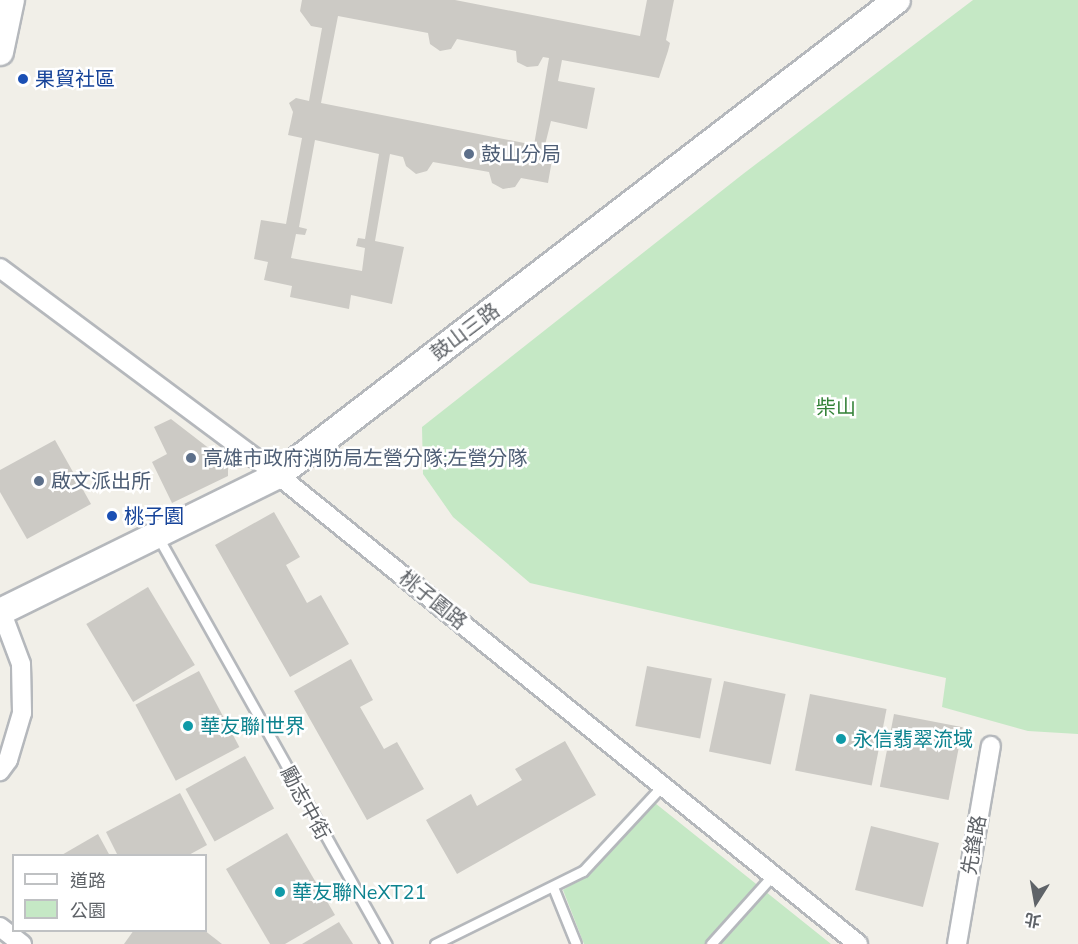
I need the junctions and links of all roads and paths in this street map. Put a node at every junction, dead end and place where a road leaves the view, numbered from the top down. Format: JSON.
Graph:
{"nodes":[{"id":1,"x":11,"y":0,"type":"edge"},
{"id":2,"x":897,"y":0,"type":"edge"},
{"id":3,"x":0,"y":52,"type":"edge"},
{"id":4,"x":0,"y":268,"type":"edge"},
{"id":5,"x":278,"y":475,"type":"junction"},
{"id":6,"x":156,"y":535,"type":"junction"},
{"id":7,"x":0,"y":610,"type":"edge"},
{"id":8,"x":991,"y":746,"type":"dead end"},
{"id":9,"x":0,"y":771,"type":"edge"},
{"id":10,"x":662,"y":786,"type":"junction"},
{"id":11,"x":773,"y":875,"type":"junction"},
{"id":12,"x":553,"y":887,"type":"junction"},
{"id":13,"x":0,"y":927,"type":"edge"},
{"id":14,"x":22,"y":944,"type":"edge"},
{"id":15,"x":386,"y":944,"type":"edge"},
{"id":16,"x":435,"y":944,"type":"edge"},
{"id":17,"x":576,"y":944,"type":"edge"},
{"id":18,"x":711,"y":944,"type":"edge"},
{"id":19,"x":858,"y":944,"type":"edge"},
{"id":20,"x":957,"y":944,"type":"edge"}],
"edges":[{"from":1,"to":3,"type":"street"},
{"from":2,"to":5,"type":"street","name":"鼓山三路"},
{"from":4,"to":5,"type":"street","name":"桃子園路"},
{"from":5,"to":6,"type":"street","name":"鼓山三路"},
{"from":5,"to":10,"type":"street","name":"桃子園路"},
{"from":6,"to":7,"type":"street","name":"鼓山三路"},
{"from":6,"to":15,"type":"lane","name":"勵志中街"},
{"from":7,"to":9,"type":"street"},
{"from":8,"to":20,"type":"street","name":"先鋒路"},
{"from":10,"to":11,"type":"street","name":"桃子園路"},
{"from":10,"to":12,"type":"lane"},
{"from":11,"to":18,"type":"lane"},
{"from":11,"to":19,"type":"street","name":"桃子園路"},
{"from":12,"to":16,"type":"lane"},
{"from":12,"to":17,"type":"lane"},
{"from":13,"to":14,"type":"street"}]}
